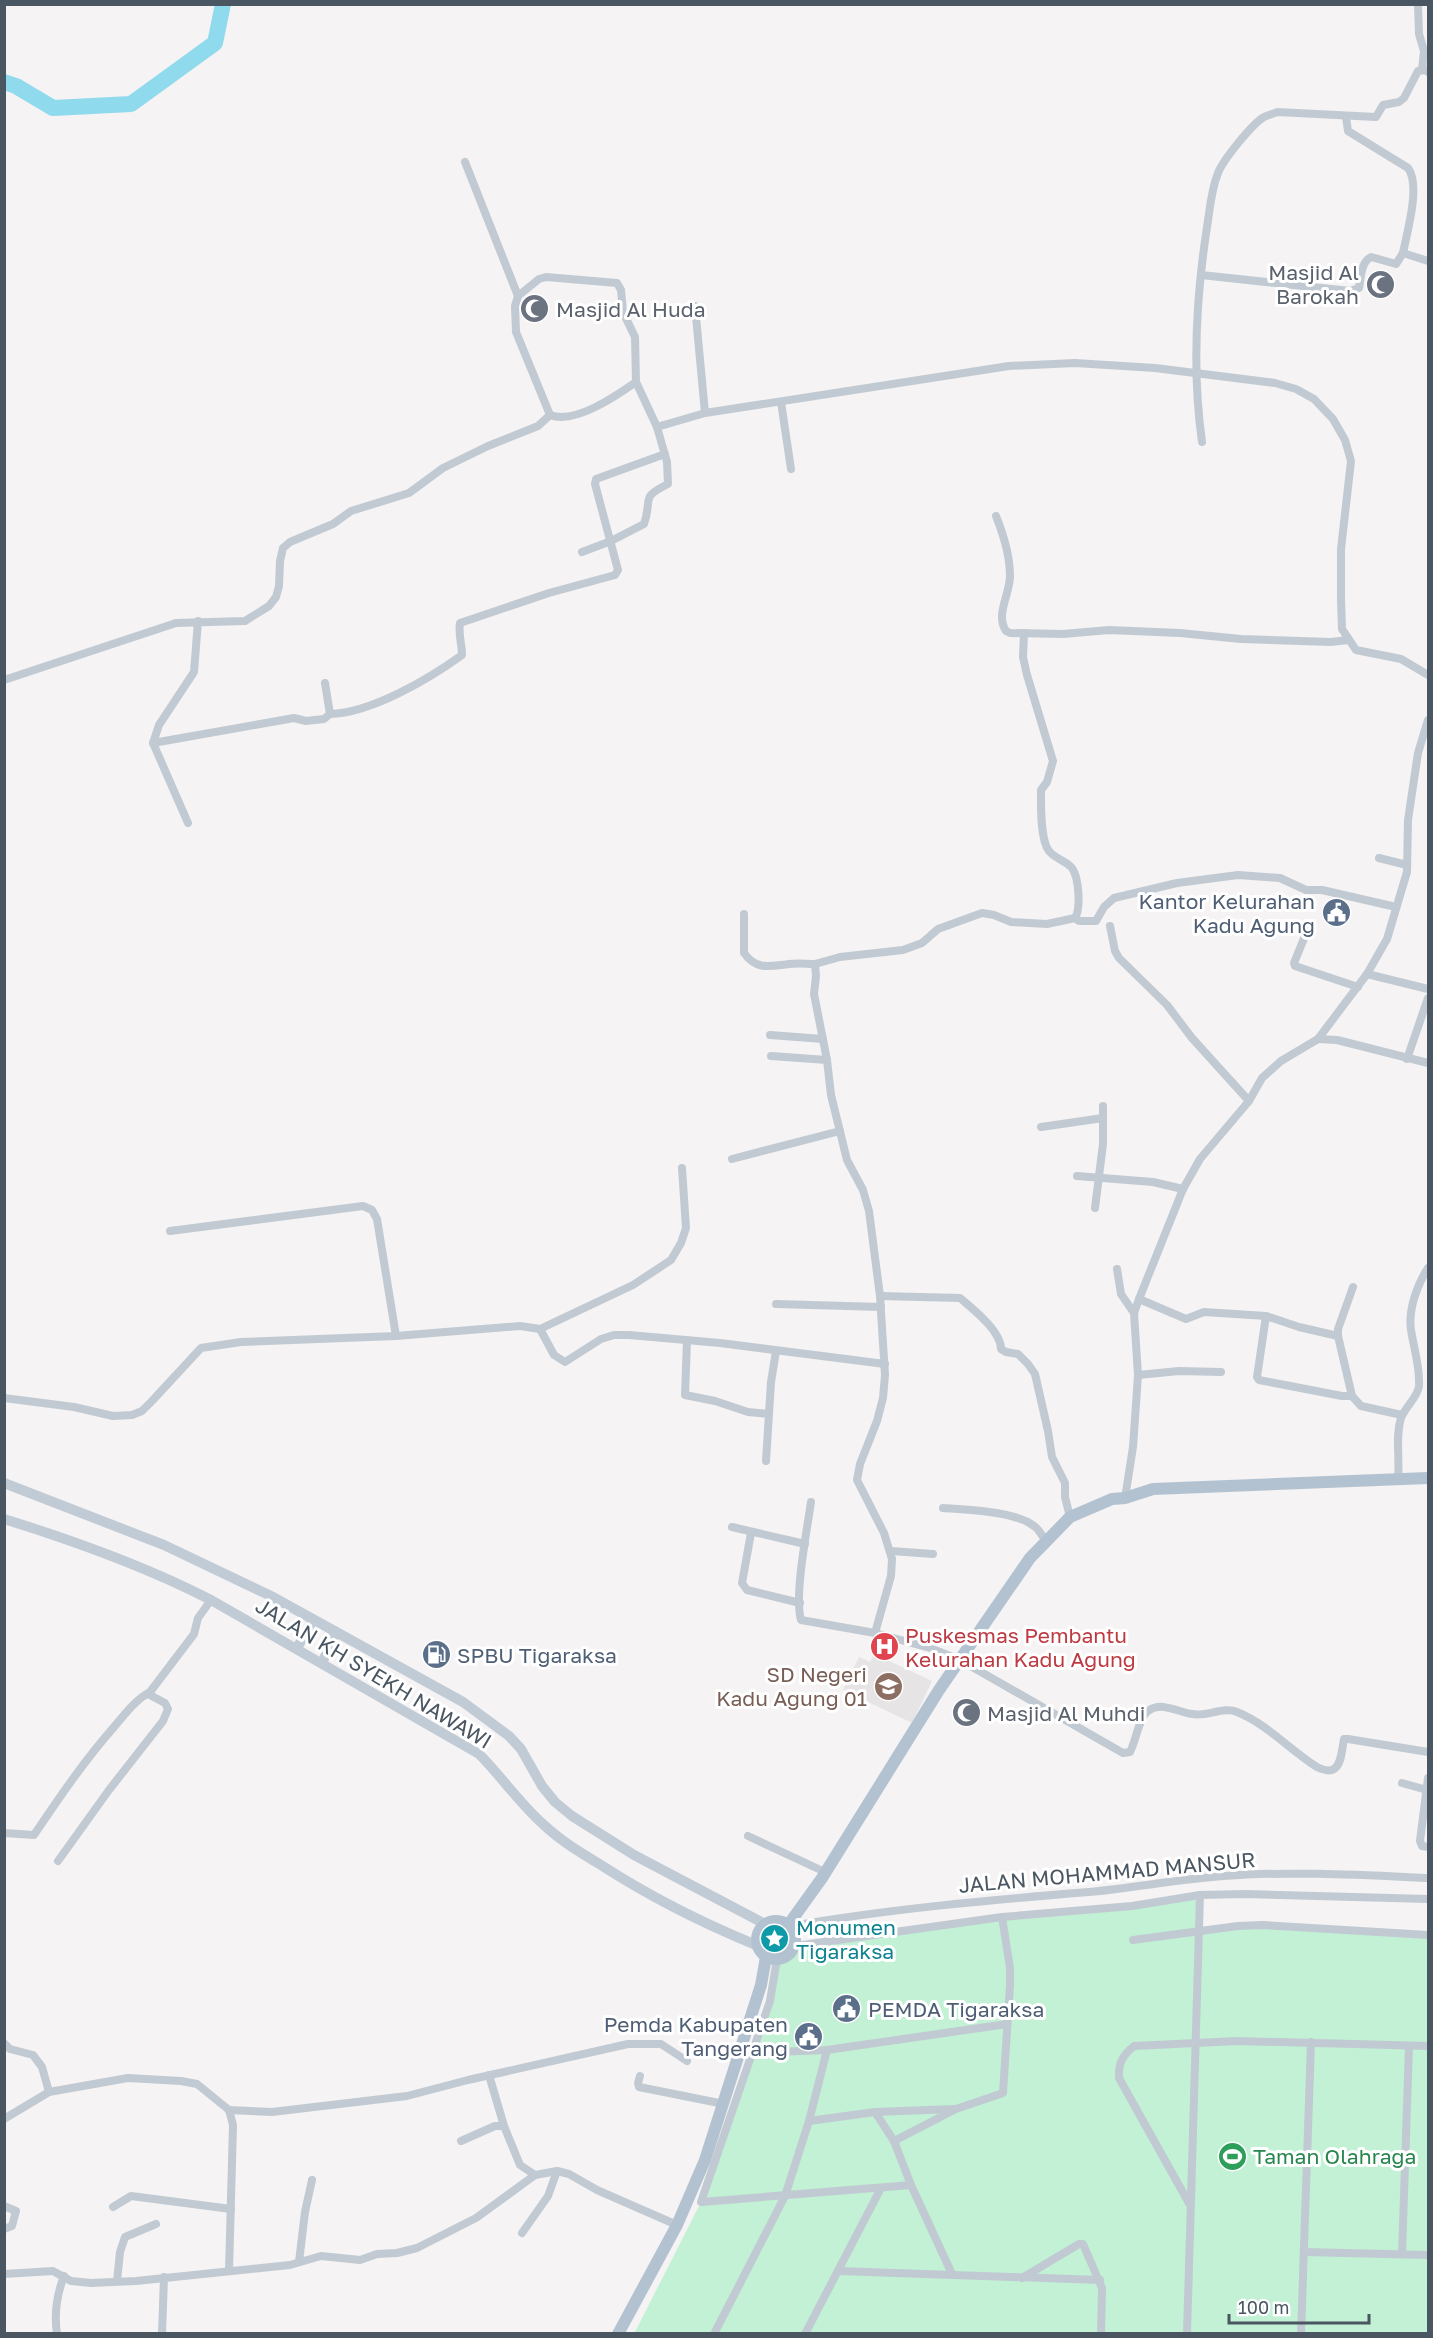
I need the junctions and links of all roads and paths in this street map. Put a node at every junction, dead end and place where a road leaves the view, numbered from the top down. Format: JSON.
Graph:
{"nodes":[{"id":1,"x":1418,"y":4,"type":"edge"},
{"id":2,"x":1425,"y":71,"type":"edge"},
{"id":3,"x":1346,"y":117,"type":"junction"},
{"id":4,"x":465,"y":162,"type":"dead end"},
{"id":5,"x":1403,"y":253,"type":"junction"},
{"id":6,"x":1428,"y":261,"type":"edge"},
{"id":7,"x":1201,"y":275,"type":"junction"},
{"id":8,"x":518,"y":296,"type":"junction"},
{"id":9,"x":695,"y":306,"type":"dead end"},
{"id":10,"x":1197,"y":372,"type":"junction"},
{"id":11,"x":636,"y":382,"type":"junction"},
{"id":12,"x":781,"y":402,"type":"junction"},
{"id":13,"x":705,"y":413,"type":"junction"},
{"id":14,"x":550,"y":415,"type":"junction"},
{"id":15,"x":657,"y":427,"type":"junction"},
{"id":16,"x":1202,"y":442,"type":"dead end"},
{"id":17,"x":665,"y":454,"type":"junction"},
{"id":18,"x":791,"y":469,"type":"dead end"},
{"id":19,"x":996,"y":516,"type":"dead end"},
{"id":20,"x":611,"y":540,"type":"junction"},
{"id":21,"x":582,"y":552,"type":"dead end"},
{"id":22,"x":198,"y":621,"type":"junction"},
{"id":23,"x":1024,"y":633,"type":"junction"},
{"id":24,"x":1348,"y":640,"type":"junction"},
{"id":25,"x":1428,"y":675,"type":"edge"},
{"id":26,"x":4,"y":680,"type":"edge"},
{"id":27,"x":325,"y":683,"type":"dead end"},
{"id":28,"x":330,"y":714,"type":"junction"},
{"id":29,"x":1428,"y":720,"type":"edge"},
{"id":30,"x":153,"y":743,"type":"junction"},
{"id":31,"x":188,"y":823,"type":"dead end"},
{"id":32,"x":1379,"y":858,"type":"dead end"},
{"id":33,"x":1407,"y":865,"type":"junction"},
{"id":34,"x":1396,"y":907,"type":"junction"},
{"id":35,"x":744,"y":914,"type":"dead end"},
{"id":36,"x":1075,"y":918,"type":"junction"},
{"id":37,"x":1110,"y":926,"type":"dead end"},
{"id":38,"x":1307,"y":931,"type":"dead end"},
{"id":39,"x":815,"y":964,"type":"junction"},
{"id":40,"x":1367,"y":974,"type":"junction"},
{"id":41,"x":1358,"y":987,"type":"junction"},
{"id":42,"x":1428,"y":988,"type":"edge"},
{"id":43,"x":1428,"y":998,"type":"edge"},
{"id":44,"x":770,"y":1035,"type":"dead end"},
{"id":45,"x":823,"y":1039,"type":"junction"},
{"id":46,"x":1317,"y":1040,"type":"junction"},
{"id":47,"x":771,"y":1056,"type":"dead end"},
{"id":48,"x":1407,"y":1059,"type":"junction"},
{"id":49,"x":827,"y":1060,"type":"junction"},
{"id":50,"x":1428,"y":1064,"type":"edge"},
{"id":51,"x":1249,"y":1101,"type":"junction"},
{"id":52,"x":1103,"y":1106,"type":"dead end"},
{"id":53,"x":1103,"y":1118,"type":"junction"},
{"id":54,"x":1041,"y":1127,"type":"dead end"},
{"id":55,"x":840,"y":1131,"type":"junction"},
{"id":56,"x":732,"y":1159,"type":"dead end"},
{"id":57,"x":682,"y":1168,"type":"dead end"},
{"id":58,"x":1077,"y":1176,"type":"dead end"},
{"id":59,"x":1098,"y":1178,"type":"junction"},
{"id":60,"x":1183,"y":1189,"type":"junction"},
{"id":61,"x":1095,"y":1208,"type":"dead end"},
{"id":62,"x":170,"y":1231,"type":"dead end"},
{"id":63,"x":1428,"y":1268,"type":"edge"},
{"id":64,"x":1117,"y":1269,"type":"dead end"},
{"id":65,"x":1353,"y":1287,"type":"dead end"},
{"id":66,"x":880,"y":1296,"type":"junction"},
{"id":67,"x":1139,"y":1299,"type":"junction"},
{"id":68,"x":776,"y":1304,"type":"dead end"},
{"id":69,"x":881,"y":1307,"type":"junction"},
{"id":70,"x":1134,"y":1313,"type":"junction"},
{"id":71,"x":1266,"y":1316,"type":"junction"},
{"id":72,"x":540,"y":1329,"type":"junction"},
{"id":73,"x":396,"y":1336,"type":"junction"},
{"id":74,"x":1338,"y":1336,"type":"junction"},
{"id":75,"x":687,"y":1340,"type":"junction"},
{"id":76,"x":776,"y":1351,"type":"junction"},
{"id":77,"x":885,"y":1364,"type":"junction"},
{"id":78,"x":1221,"y":1372,"type":"dead end"},
{"id":79,"x":1138,"y":1375,"type":"junction"},
{"id":80,"x":1352,"y":1396,"type":"junction"},
{"id":81,"x":4,"y":1398,"type":"edge"},
{"id":82,"x":769,"y":1414,"type":"junction"},
{"id":83,"x":1402,"y":1415,"type":"junction"},
{"id":84,"x":765,"y":1461,"type":"dead end"},
{"id":85,"x":1398,"y":1478,"type":"junction"},
{"id":86,"x":1428,"y":1478,"type":"edge"},
{"id":87,"x":4,"y":1483,"type":"edge"},
{"id":88,"x":1125,"y":1498,"type":"junction"},
{"id":89,"x":811,"y":1502,"type":"dead end"},
{"id":90,"x":943,"y":1508,"type":"dead end"},
{"id":91,"x":1070,"y":1517,"type":"junction"},
{"id":92,"x":4,"y":1519,"type":"edge"},
{"id":93,"x":732,"y":1527,"type":"dead end"},
{"id":94,"x":751,"y":1533,"type":"junction"},
{"id":95,"x":1046,"y":1540,"type":"junction"},
{"id":96,"x":805,"y":1544,"type":"junction"},
{"id":97,"x":891,"y":1551,"type":"junction"},
{"id":98,"x":933,"y":1554,"type":"dead end"},
{"id":99,"x":211,"y":1600,"type":"junction"},
{"id":100,"x":800,"y":1603,"type":"junction"},
{"id":101,"x":313,"y":1620,"type":"junction"},
{"id":102,"x":336,"y":1632,"type":"junction"},
{"id":103,"x":875,"y":1633,"type":"junction"},
{"id":104,"x":297,"y":1648,"type":"junction"},
{"id":105,"x":960,"y":1660,"type":"junction"},
{"id":106,"x":322,"y":1663,"type":"junction"},
{"id":107,"x":148,"y":1694,"type":"junction"},
{"id":108,"x":1428,"y":1752,"type":"edge"},
{"id":109,"x":1428,"y":1778,"type":"edge"},
{"id":110,"x":1402,"y":1783,"type":"dead end"},
{"id":111,"x":1427,"y":1790,"type":"junction"},
{"id":112,"x":4,"y":1833,"type":"edge"},
{"id":113,"x":748,"y":1836,"type":"dead end"},
{"id":114,"x":1428,"y":1847,"type":"edge"},
{"id":115,"x":58,"y":1861,"type":"dead end"},
{"id":116,"x":825,"y":1872,"type":"junction"},
{"id":117,"x":1428,"y":1878,"type":"edge"},
{"id":118,"x":1200,"y":1895,"type":"junction"},
{"id":119,"x":1428,"y":1899,"type":"edge"},
{"id":120,"x":1002,"y":1917,"type":"junction"},
{"id":121,"x":765,"y":1924,"type":"junction"},
{"id":122,"x":790,"y":1925,"type":"junction"},
{"id":123,"x":1198,"y":1931,"type":"junction"},
{"id":124,"x":1428,"y":1935,"type":"edge"},
{"id":125,"x":1133,"y":1940,"type":"dead end"},
{"id":126,"x":756,"y":1945,"type":"junction"},
{"id":127,"x":795,"y":1946,"type":"junction"},
{"id":128,"x":771,"y":1958,"type":"junction"},
{"id":129,"x":1007,"y":2024,"type":"junction"},
{"id":130,"x":1196,"y":2042,"type":"junction"},
{"id":131,"x":1311,"y":2042,"type":"junction"},
{"id":132,"x":4,"y":2043,"type":"edge"},
{"id":133,"x":1409,"y":2046,"type":"junction"},
{"id":134,"x":1428,"y":2046,"type":"edge"},
{"id":135,"x":827,"y":2050,"type":"junction"},
{"id":136,"x":751,"y":2053,"type":"junction"},
{"id":137,"x":687,"y":2061,"type":"dead end"},
{"id":138,"x":489,"y":2075,"type":"junction"},
{"id":139,"x":640,"y":2076,"type":"dead end"},
{"id":140,"x":49,"y":2092,"type":"junction"},
{"id":141,"x":724,"y":2104,"type":"junction"},
{"id":142,"x":956,"y":2109,"type":"junction"},
{"id":143,"x":229,"y":2110,"type":"junction"},
{"id":144,"x":874,"y":2112,"type":"junction"},
{"id":145,"x":4,"y":2119,"type":"edge"},
{"id":146,"x":809,"y":2121,"type":"junction"},
{"id":147,"x":504,"y":2126,"type":"junction"},
{"id":148,"x":461,"y":2141,"type":"dead end"},
{"id":149,"x":894,"y":2141,"type":"junction"},
{"id":150,"x":557,"y":2171,"type":"junction"},
{"id":151,"x":536,"y":2175,"type":"junction"},
{"id":152,"x":312,"y":2180,"type":"dead end"},
{"id":153,"x":911,"y":2185,"type":"junction"},
{"id":154,"x":881,"y":2188,"type":"junction"},
{"id":155,"x":785,"y":2196,"type":"junction"},
{"id":156,"x":1190,"y":2205,"type":"junction"},
{"id":157,"x":4,"y":2206,"type":"edge"},
{"id":158,"x":113,"y":2206,"type":"dead end"},
{"id":159,"x":231,"y":2209,"type":"junction"},
{"id":160,"x":156,"y":2224,"type":"dead end"},
{"id":161,"x":677,"y":2225,"type":"junction"},
{"id":162,"x":4,"y":2229,"type":"edge"},
{"id":163,"x":522,"y":2233,"type":"dead end"},
{"id":164,"x":1304,"y":2252,"type":"junction"},
{"id":165,"x":1402,"y":2254,"type":"junction"},
{"id":166,"x":1428,"y":2255,"type":"edge"},
{"id":167,"x":299,"y":2262,"type":"junction"},
{"id":168,"x":229,"y":2271,"type":"junction"},
{"id":169,"x":838,"y":2271,"type":"junction"},
{"id":170,"x":4,"y":2274,"type":"edge"},
{"id":171,"x":952,"y":2274,"type":"junction"},
{"id":172,"x":63,"y":2276,"type":"junction"},
{"id":173,"x":164,"y":2277,"type":"junction"},
{"id":174,"x":1021,"y":2278,"type":"junction"},
{"id":175,"x":1100,"y":2280,"type":"junction"},
{"id":176,"x":117,"y":2282,"type":"junction"},
{"id":177,"x":57,"y":2334,"type":"edge"},
{"id":178,"x":162,"y":2334,"type":"edge"},
{"id":179,"x":618,"y":2334,"type":"edge"},
{"id":180,"x":714,"y":2334,"type":"edge"},
{"id":181,"x":805,"y":2334,"type":"edge"},
{"id":182,"x":1101,"y":2334,"type":"edge"},
{"id":183,"x":1187,"y":2334,"type":"edge"},
{"id":184,"x":1301,"y":2334,"type":"edge"}],
"edges":[{"from":1,"to":2,"type":"street"},
{"from":2,"to":3,"type":"street"},
{"from":3,"to":5,"type":"street"},
{"from":3,"to":7,"type":"street"},
{"from":4,"to":8,"type":"street"},
{"from":5,"to":6,"type":"street"},
{"from":5,"to":7,"type":"street"},
{"from":7,"to":10,"type":"street"},
{"from":8,"to":11,"type":"street"},
{"from":8,"to":14,"type":"street"},
{"from":9,"to":13,"type":"street"},
{"from":10,"to":12,"type":"street"},
{"from":10,"to":16,"type":"street"},
{"from":10,"to":24,"type":"street"},
{"from":11,"to":14,"type":"street"},
{"from":11,"to":15,"type":"street"},
{"from":12,"to":13,"type":"street"},
{"from":12,"to":18,"type":"street"},
{"from":13,"to":15,"type":"street"},
{"from":14,"to":22,"type":"street"},
{"from":15,"to":17,"type":"street"},
{"from":17,"to":20,"type":"street"},
{"from":17,"to":20,"type":"street"},
{"from":19,"to":23,"type":"street"},
{"from":20,"to":21,"type":"street"},
{"from":20,"to":28,"type":"street"},
{"from":22,"to":26,"type":"street"},
{"from":22,"to":30,"type":"street"},
{"from":23,"to":24,"type":"street"},
{"from":23,"to":36,"type":"street"},
{"from":24,"to":25,"type":"street"},
{"from":27,"to":28,"type":"street"},
{"from":28,"to":30,"type":"street"},
{"from":29,"to":33,"type":"street"},
{"from":30,"to":31,"type":"street"},
{"from":32,"to":33,"type":"street"},
{"from":33,"to":34,"type":"street"},
{"from":34,"to":36,"type":"street"},
{"from":34,"to":40,"type":"street"},
{"from":35,"to":39,"type":"street"},
{"from":36,"to":39,"type":"street"},
{"from":37,"to":51,"type":"street"},
{"from":38,"to":41,"type":"street"},
{"from":39,"to":45,"type":"street"},
{"from":40,"to":41,"type":"street"},
{"from":40,"to":42,"type":"street"},
{"from":41,"to":46,"type":"street"},
{"from":43,"to":48,"type":"street"},
{"from":44,"to":45,"type":"street"},
{"from":45,"to":49,"type":"street"},
{"from":46,"to":48,"type":"street"},
{"from":46,"to":51,"type":"street"},
{"from":47,"to":49,"type":"street"},
{"from":48,"to":50,"type":"street"},
{"from":49,"to":55,"type":"street"},
{"from":51,"to":60,"type":"street"},
{"from":52,"to":53,"type":"street"},
{"from":53,"to":54,"type":"street"},
{"from":53,"to":59,"type":"street"},
{"from":55,"to":56,"type":"street"},
{"from":55,"to":66,"type":"street"},
{"from":57,"to":72,"type":"street"},
{"from":58,"to":59,"type":"street"},
{"from":59,"to":60,"type":"street"},
{"from":59,"to":61,"type":"street"},
{"from":60,"to":67,"type":"street"},
{"from":62,"to":73,"type":"street"},
{"from":63,"to":83,"type":"street"},
{"from":64,"to":70,"type":"street"},
{"from":65,"to":74,"type":"street"},
{"from":66,"to":69,"type":"street"},
{"from":66,"to":91,"type":"street"},
{"from":67,"to":70,"type":"street"},
{"from":67,"to":71,"type":"street"},
{"from":68,"to":69,"type":"street"},
{"from":69,"to":77,"type":"street"},
{"from":70,"to":79,"type":"street"},
{"from":71,"to":74,"type":"street"},
{"from":71,"to":80,"type":"street"},
{"from":72,"to":73,"type":"street"},
{"from":72,"to":75,"type":"street"},
{"from":73,"to":81,"type":"street"},
{"from":74,"to":80,"type":"street"},
{"from":75,"to":76,"type":"street"},
{"from":75,"to":82,"type":"street"},
{"from":76,"to":77,"type":"street"},
{"from":76,"to":82,"type":"street"},
{"from":77,"to":97,"type":"street"},
{"from":78,"to":79,"type":"street"},
{"from":79,"to":88,"type":"street"},
{"from":80,"to":83,"type":"street"},
{"from":82,"to":84,"type":"street"},
{"from":83,"to":85,"type":"street"},
{"from":85,"to":86,"type":"main road"},
{"from":85,"to":88,"type":"main road"},
{"from":87,"to":101,"type":"main road","name":"JALAN KH SYEKH NAWAWI"},
{"from":88,"to":91,"type":"main road"},
{"from":89,"to":96,"type":"street"},
{"from":90,"to":95,"type":"street"},
{"from":91,"to":95,"type":"main road"},
{"from":92,"to":99,"type":"main road","name":"JALAN KH SYEKH NAWAWI"},
{"from":93,"to":94,"type":"street"},
{"from":94,"to":96,"type":"street"},
{"from":94,"to":100,"type":"street"},
{"from":95,"to":105,"type":"main road"},
{"from":96,"to":100,"type":"street"},
{"from":97,"to":98,"type":"street"},
{"from":97,"to":103,"type":"street"},
{"from":99,"to":104,"type":"main road","name":"JALAN KH SYEKH NAWAWI"},
{"from":99,"to":107,"type":"street"},
{"from":100,"to":103,"type":"street"},
{"from":101,"to":102,"type":"main road","name":"JALAN KH SYEKH NAWAWI"},
{"from":101,"to":104,"type":"main road"},
{"from":102,"to":106,"type":"main road"},
{"from":102,"to":121,"type":"main road","name":"JALAN KH SYEKH NAWAWI"},
{"from":103,"to":105,"type":"street"},
{"from":104,"to":106,"type":"main road","name":"JALAN KH SYEKH NAWAWI"},
{"from":105,"to":108,"type":"street"},
{"from":105,"to":116,"type":"main road"},
{"from":106,"to":126,"type":"main road","name":"JALAN KH SYEKH NAWAWI"},
{"from":107,"to":112,"type":"street"},
{"from":107,"to":115,"type":"street"},
{"from":109,"to":111,"type":"street"},
{"from":110,"to":111,"type":"street"},
{"from":111,"to":114,"type":"street"},
{"from":113,"to":116,"type":"street"},
{"from":116,"to":122,"type":"main road"},
{"from":117,"to":122,"type":"street","name":"JALAN MOHAMMAD MANSUR"},
{"from":118,"to":119,"type":"street","name":"JALAN MOHAMMAD MANSUR"},
{"from":118,"to":120,"type":"street","name":"JALAN MOHAMMAD MANSUR"},
{"from":118,"to":123,"type":"street"},
{"from":120,"to":127,"type":"street","name":"JALAN MOHAMMAD MANSUR"},
{"from":120,"to":129,"type":"street"},
{"from":121,"to":122,"type":"main road"},
{"from":121,"to":126,"type":"main road"},
{"from":122,"to":127,"type":"main road"},
{"from":123,"to":124,"type":"street"},
{"from":123,"to":125,"type":"street"},
{"from":123,"to":130,"type":"street"},
{"from":126,"to":128,"type":"main road"},
{"from":127,"to":128,"type":"main road"},
{"from":128,"to":136,"type":"street"},
{"from":128,"to":141,"type":"main road"},
{"from":129,"to":135,"type":"street"},
{"from":129,"to":142,"type":"street"},
{"from":130,"to":131,"type":"street"},
{"from":130,"to":156,"type":"street"},
{"from":130,"to":156,"type":"street"},
{"from":131,"to":133,"type":"street"},
{"from":131,"to":164,"type":"street"},
{"from":132,"to":140,"type":"street"},
{"from":133,"to":134,"type":"street"},
{"from":133,"to":165,"type":"street"},
{"from":135,"to":136,"type":"street"},
{"from":135,"to":146,"type":"street"},
{"from":136,"to":155,"type":"street"},
{"from":137,"to":138,"type":"street"},
{"from":138,"to":143,"type":"street"},
{"from":138,"to":147,"type":"street"},
{"from":139,"to":141,"type":"street"},
{"from":140,"to":143,"type":"street"},
{"from":140,"to":145,"type":"street"},
{"from":141,"to":161,"type":"main road"},
{"from":142,"to":144,"type":"street"},
{"from":142,"to":149,"type":"street"},
{"from":143,"to":159,"type":"street"},
{"from":144,"to":146,"type":"street"},
{"from":144,"to":149,"type":"street"},
{"from":146,"to":155,"type":"street"},
{"from":147,"to":148,"type":"street"},
{"from":147,"to":151,"type":"street"},
{"from":149,"to":153,"type":"street"},
{"from":150,"to":151,"type":"street"},
{"from":150,"to":161,"type":"street"},
{"from":150,"to":163,"type":"street"},
{"from":151,"to":167,"type":"street"},
{"from":152,"to":167,"type":"street"},
{"from":153,"to":154,"type":"street"},
{"from":153,"to":171,"type":"street"},
{"from":154,"to":155,"type":"street"},
{"from":154,"to":169,"type":"street"},
{"from":155,"to":180,"type":"street"},
{"from":156,"to":183,"type":"street"},
{"from":157,"to":162,"type":"street"},
{"from":158,"to":159,"type":"street"},
{"from":159,"to":168,"type":"street"},
{"from":160,"to":176,"type":"street"},
{"from":161,"to":179,"type":"main road"},
{"from":164,"to":165,"type":"street"},
{"from":164,"to":184,"type":"street"},
{"from":165,"to":166,"type":"street"},
{"from":167,"to":168,"type":"street"},
{"from":168,"to":173,"type":"street"},
{"from":169,"to":171,"type":"street"},
{"from":169,"to":181,"type":"street"},
{"from":170,"to":172,"type":"street"},
{"from":171,"to":174,"type":"street"},
{"from":172,"to":176,"type":"street"},
{"from":172,"to":177,"type":"street"},
{"from":173,"to":176,"type":"street"},
{"from":173,"to":178,"type":"street"},
{"from":174,"to":175,"type":"street"},
{"from":174,"to":175,"type":"street"},
{"from":175,"to":182,"type":"street"}]}
